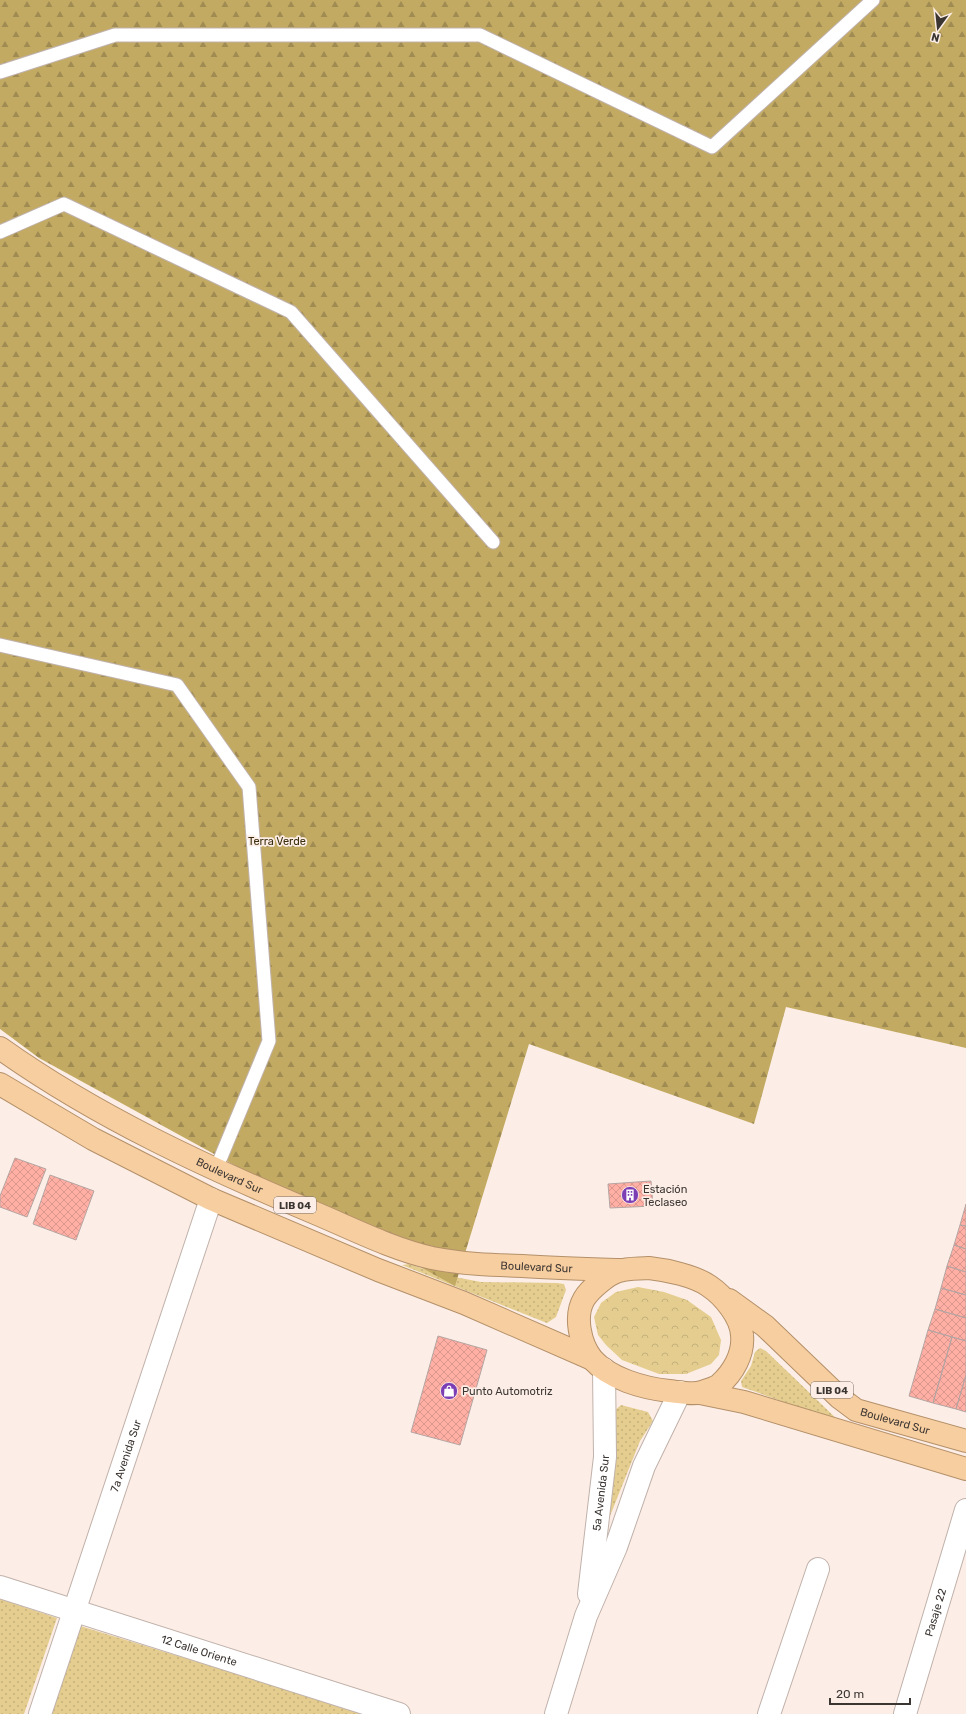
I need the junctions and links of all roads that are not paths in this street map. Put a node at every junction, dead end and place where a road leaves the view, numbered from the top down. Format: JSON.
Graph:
{"nodes":[{"id":1,"x":874,"y":0,"type":"edge"},
{"id":2,"x":0,"y":72,"type":"edge"},
{"id":3,"x":0,"y":232,"type":"edge"},
{"id":4,"x":493,"y":542,"type":"dead end"},
{"id":5,"x":0,"y":645,"type":"edge"},
{"id":6,"x":0,"y":1048,"type":"edge"},
{"id":7,"x":0,"y":1084,"type":"edge"},
{"id":8,"x":216,"y":1170,"type":"junction"},
{"id":9,"x":211,"y":1199,"type":"junction"},
{"id":10,"x":619,"y":1270,"type":"junction"},
{"id":11,"x":721,"y":1295,"type":"junction"},
{"id":12,"x":598,"y":1364,"type":"junction"},
{"id":13,"x":690,"y":1392,"type":"junction"},
{"id":14,"x":966,"y":1441,"type":"edge"},
{"id":15,"x":966,"y":1469,"type":"edge"},
{"id":16,"x":966,"y":1510,"type":"edge"},
{"id":17,"x":818,"y":1569,"type":"dead end"},
{"id":18,"x":0,"y":1587,"type":"edge"},
{"id":19,"x":74,"y":1612,"type":"junction"},
{"id":20,"x":586,"y":1616,"type":"junction"},
{"id":21,"x":40,"y":1713,"type":"edge"},
{"id":22,"x":399,"y":1714,"type":"edge"},
{"id":23,"x":556,"y":1714,"type":"edge"},
{"id":24,"x":769,"y":1714,"type":"edge"},
{"id":25,"x":905,"y":1714,"type":"edge"}],
"edges":[{"from":1,"to":2,"type":"lane"},
{"from":3,"to":4,"type":"lane"},
{"from":5,"to":8,"type":"lane"},
{"from":6,"to":8,"type":"highway","name":"Boulevard Sur","number":"LIB 04"},
{"from":7,"to":9,"type":"highway","number":"LIB 04"},
{"from":8,"to":10,"type":"highway","name":"Boulevard Sur","number":"LIB 04"},
{"from":9,"to":12,"type":"highway","number":"LIB 04"},
{"from":9,"to":19,"type":"street","name":"7a Avenida Sur"},
{"from":10,"to":11,"type":"highway","number":"LIB 04"},
{"from":10,"to":12,"type":"highway","number":"LIB 04"},
{"from":11,"to":13,"type":"highway","number":"LIB 04"},
{"from":11,"to":14,"type":"highway","name":"Boulevard Sur","number":"LIB 04"},
{"from":12,"to":13,"type":"highway","number":"LIB 04"},
{"from":12,"to":20,"type":"street","name":"5a Avenida Sur"},
{"from":13,"to":15,"type":"highway","number":"LIB 04"},
{"from":13,"to":20,"type":"street","name":"5a Avenida Sur"},
{"from":16,"to":25,"type":"street","name":"Pasaje 22"},
{"from":17,"to":24,"type":"street"},
{"from":18,"to":19,"type":"street","name":"12 Calle Oriente"},
{"from":19,"to":21,"type":"street","name":"7a Avenida Sur"},
{"from":19,"to":22,"type":"street","name":"12 Calle Oriente"},
{"from":20,"to":23,"type":"street","name":"5a Avenida Sur"}]}
